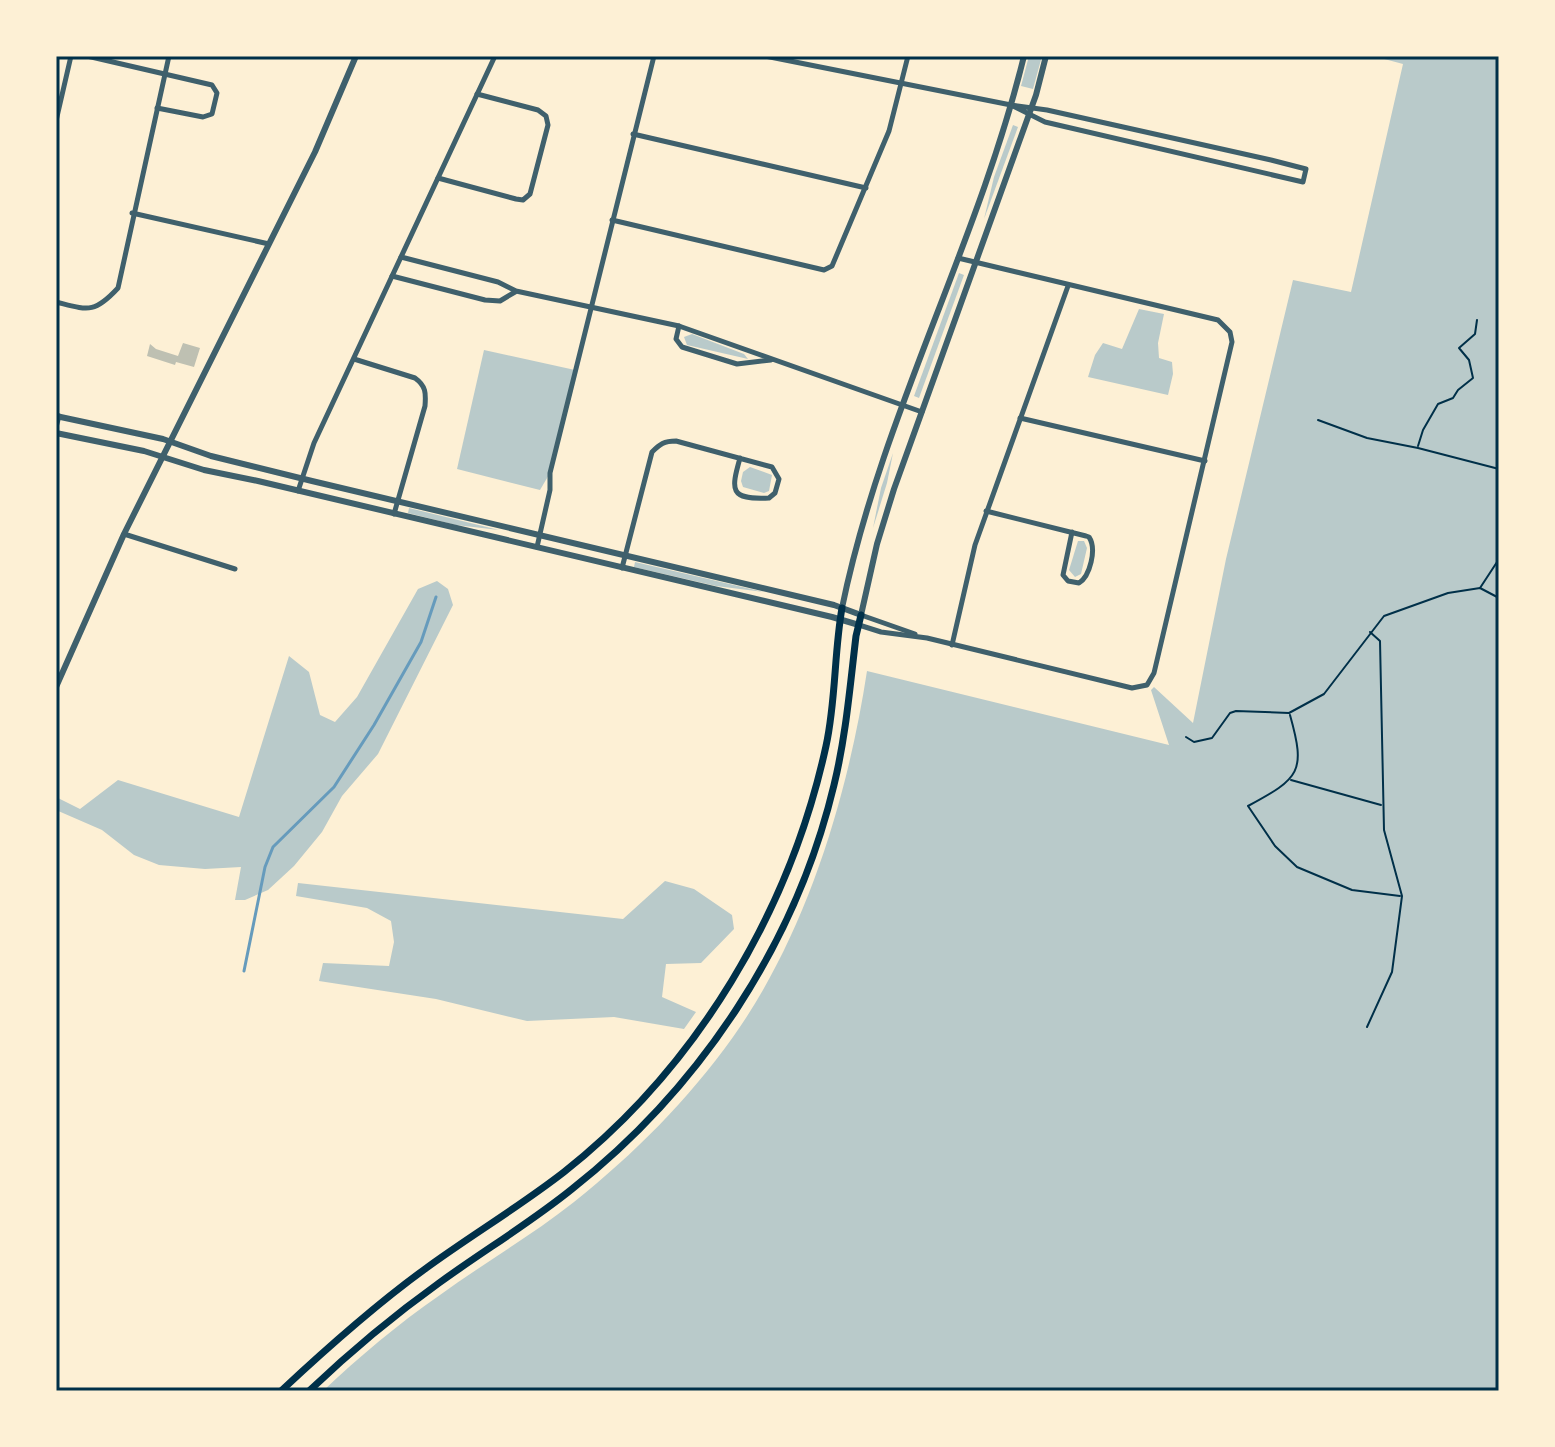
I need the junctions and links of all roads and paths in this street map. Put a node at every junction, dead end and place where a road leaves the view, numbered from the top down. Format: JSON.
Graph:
{"nodes":[{"id":1,"x":71,"y":56,"type":"edge"},
{"id":2,"x":87,"y":56,"type":"edge"},
{"id":3,"x":169,"y":56,"type":"edge"},
{"id":4,"x":356,"y":56,"type":"edge"},
{"id":5,"x":495,"y":56,"type":"edge"},
{"id":6,"x":654,"y":56,"type":"edge"},
{"id":7,"x":765,"y":56,"type":"edge"},
{"id":8,"x":908,"y":56,"type":"edge"},
{"id":9,"x":1024,"y":56,"type":"edge"},
{"id":10,"x":1046,"y":56,"type":"edge"},
{"id":11,"x":166,"y":74,"type":"junction"},
{"id":12,"x":901,"y":83,"type":"junction"},
{"id":13,"x":477,"y":94,"type":"junction"},
{"id":14,"x":1011,"y":105,"type":"junction"},
{"id":15,"x":157,"y":108,"type":"junction"},
{"id":16,"x":1030,"y":111,"type":"junction"},
{"id":17,"x":56,"y":121,"type":"edge"},
{"id":18,"x":633,"y":134,"type":"junction"},
{"id":19,"x":438,"y":178,"type":"junction"},
{"id":20,"x":866,"y":188,"type":"junction"},
{"id":21,"x":132,"y":213,"type":"junction"},
{"id":22,"x":612,"y":220,"type":"junction"},
{"id":23,"x":269,"y":244,"type":"junction"},
{"id":24,"x":401,"y":257,"type":"junction"},
{"id":25,"x":957,"y":258,"type":"junction"},
{"id":26,"x":976,"y":264,"type":"junction"},
{"id":27,"x":392,"y":276,"type":"junction"},
{"id":28,"x":1068,"y":286,"type":"junction"},
{"id":29,"x":516,"y":291,"type":"junction"},
{"id":30,"x":56,"y":302,"type":"edge"},
{"id":31,"x":591,"y":306,"type":"junction"},
{"id":32,"x":1477,"y":320,"type":"dead end"},
{"id":33,"x":679,"y":326,"type":"junction"},
{"id":34,"x":354,"y":359,"type":"junction"},
{"id":35,"x":773,"y":359,"type":"junction"},
{"id":36,"x":903,"y":405,"type":"junction"},
{"id":37,"x":922,"y":412,"type":"junction"},
{"id":38,"x":57,"y":416,"type":"edge"},
{"id":39,"x":1020,"y":418,"type":"junction"},
{"id":40,"x":1318,"y":420,"type":"dead end"},
{"id":41,"x":90,"y":422,"type":"junction"},
{"id":42,"x":56,"y":430,"type":"edge"},
{"id":43,"x":85,"y":438,"type":"junction"},
{"id":44,"x":169,"y":442,"type":"junction"},
{"id":45,"x":1418,"y":448,"type":"junction"},
{"id":46,"x":162,"y":456,"type":"junction"},
{"id":47,"x":740,"y":458,"type":"junction"},
{"id":48,"x":1205,"y":461,"type":"junction"},
{"id":49,"x":1499,"y":469,"type":"edge"},
{"id":50,"x":301,"y":478,"type":"junction"},
{"id":51,"x":298,"y":491,"type":"junction"},
{"id":52,"x":398,"y":502,"type":"junction"},
{"id":53,"x":986,"y":511,"type":"junction"},
{"id":54,"x":394,"y":514,"type":"junction"},
{"id":55,"x":1072,"y":532,"type":"junction"},
{"id":56,"x":124,"y":534,"type":"junction"},
{"id":57,"x":540,"y":535,"type":"junction"},
{"id":58,"x":537,"y":547,"type":"junction"},
{"id":59,"x":625,"y":556,"type":"junction"},
{"id":60,"x":1499,"y":559,"type":"edge"},
{"id":61,"x":622,"y":568,"type":"junction"},
{"id":62,"x":235,"y":569,"type":"dead end"},
{"id":63,"x":1480,"y":588,"type":"junction"},
{"id":64,"x":1499,"y":598,"type":"edge"},
{"id":65,"x":842,"y":608,"type":"junction"},
{"id":66,"x":861,"y":615,"type":"junction"},
{"id":67,"x":840,"y":619,"type":"junction"},
{"id":68,"x":859,"y":625,"type":"junction"},
{"id":69,"x":1370,"y":632,"type":"junction"},
{"id":70,"x":927,"y":638,"type":"junction"},
{"id":71,"x":952,"y":645,"type":"junction"},
{"id":72,"x":56,"y":687,"type":"edge"},
{"id":73,"x":1289,"y":713,"type":"junction"},
{"id":74,"x":1186,"y":737,"type":"dead end"},
{"id":75,"x":1290,"y":780,"type":"junction"},
{"id":76,"x":1382,"y":805,"type":"junction"},
{"id":77,"x":1402,"y":896,"type":"junction"},
{"id":78,"x":1367,"y":1027,"type":"dead end"},
{"id":79,"x":281,"y":1391,"type":"edge"},
{"id":80,"x":309,"y":1391,"type":"edge"}],
"edges":[{"from":1,"to":17,"type":"street"},
{"from":2,"to":11,"type":"street"},
{"from":3,"to":11,"type":"street"},
{"from":4,"to":23,"type":"street"},
{"from":5,"to":13,"type":"street"},
{"from":6,"to":18,"type":"street"},
{"from":7,"to":12,"type":"street"},
{"from":8,"to":12,"type":"street"},
{"from":9,"to":14,"type":"street"},
{"from":10,"to":16,"type":"street"},
{"from":11,"to":15,"type":"street"},
{"from":11,"to":15,"type":"street"},
{"from":12,"to":14,"type":"street"},
{"from":12,"to":20,"type":"street"},
{"from":13,"to":19,"type":"street"},
{"from":13,"to":19,"type":"street"},
{"from":14,"to":16,"type":"street"},
{"from":14,"to":25,"type":"street"},
{"from":15,"to":21,"type":"street"},
{"from":16,"to":16,"type":"street"},
{"from":16,"to":26,"type":"street"},
{"from":18,"to":20,"type":"street"},
{"from":18,"to":22,"type":"street"},
{"from":19,"to":24,"type":"street"},
{"from":20,"to":22,"type":"street"},
{"from":21,"to":23,"type":"street"},
{"from":21,"to":30,"type":"street"},
{"from":22,"to":31,"type":"street"},
{"from":23,"to":44,"type":"street"},
{"from":24,"to":27,"type":"street"},
{"from":24,"to":29,"type":"street"},
{"from":25,"to":26,"type":"street"},
{"from":25,"to":36,"type":"street"},
{"from":26,"to":28,"type":"street"},
{"from":26,"to":37,"type":"street"},
{"from":27,"to":29,"type":"street"},
{"from":27,"to":34,"type":"street"},
{"from":28,"to":39,"type":"street"},
{"from":28,"to":48,"type":"street"},
{"from":29,"to":31,"type":"street"},
{"from":31,"to":33,"type":"street"},
{"from":31,"to":57,"type":"street"},
{"from":32,"to":45,"type":"path"},
{"from":33,"to":35,"type":"street"},
{"from":33,"to":35,"type":"street"},
{"from":34,"to":50,"type":"street"},
{"from":34,"to":52,"type":"street"},
{"from":35,"to":36,"type":"street"},
{"from":36,"to":37,"type":"street"},
{"from":36,"to":65,"type":"street"},
{"from":37,"to":66,"type":"street"},
{"from":38,"to":41,"type":"street"},
{"from":38,"to":42,"type":"street"},
{"from":39,"to":48,"type":"street"},
{"from":39,"to":53,"type":"street"},
{"from":40,"to":45,"type":"path"},
{"from":41,"to":43,"type":"street"},
{"from":41,"to":44,"type":"street"},
{"from":42,"to":43,"type":"street"},
{"from":43,"to":46,"type":"street"},
{"from":44,"to":46,"type":"street"},
{"from":44,"to":50,"type":"street"},
{"from":45,"to":49,"type":"path"},
{"from":46,"to":51,"type":"street"},
{"from":46,"to":56,"type":"street"},
{"from":47,"to":47,"type":"street"},
{"from":47,"to":59,"type":"street"},
{"from":48,"to":71,"type":"street"},
{"from":50,"to":51,"type":"street"},
{"from":50,"to":52,"type":"street"},
{"from":51,"to":54,"type":"street"},
{"from":52,"to":54,"type":"street"},
{"from":52,"to":57,"type":"street"},
{"from":53,"to":55,"type":"street"},
{"from":53,"to":71,"type":"street"},
{"from":54,"to":58,"type":"street"},
{"from":55,"to":55,"type":"street"},
{"from":56,"to":62,"type":"street"},
{"from":56,"to":72,"type":"street"},
{"from":57,"to":58,"type":"street"},
{"from":57,"to":59,"type":"street"},
{"from":58,"to":61,"type":"street"},
{"from":59,"to":61,"type":"street"},
{"from":59,"to":65,"type":"street"},
{"from":60,"to":63,"type":"path"},
{"from":61,"to":67,"type":"street"},
{"from":63,"to":64,"type":"path"},
{"from":63,"to":69,"type":"path"},
{"from":65,"to":66,"type":"street"},
{"from":65,"to":67,"type":"main road"},
{"from":66,"to":68,"type":"main road"},
{"from":66,"to":70,"type":"street"},
{"from":67,"to":68,"type":"street"},
{"from":67,"to":79,"type":"main road"},
{"from":68,"to":70,"type":"street"},
{"from":68,"to":80,"type":"main road"},
{"from":69,"to":73,"type":"path"},
{"from":69,"to":76,"type":"path"},
{"from":70,"to":71,"type":"street"},
{"from":73,"to":74,"type":"path"},
{"from":73,"to":75,"type":"path"},
{"from":75,"to":76,"type":"path"},
{"from":75,"to":77,"type":"path"},
{"from":76,"to":77,"type":"path"},
{"from":77,"to":78,"type":"path"}]}
